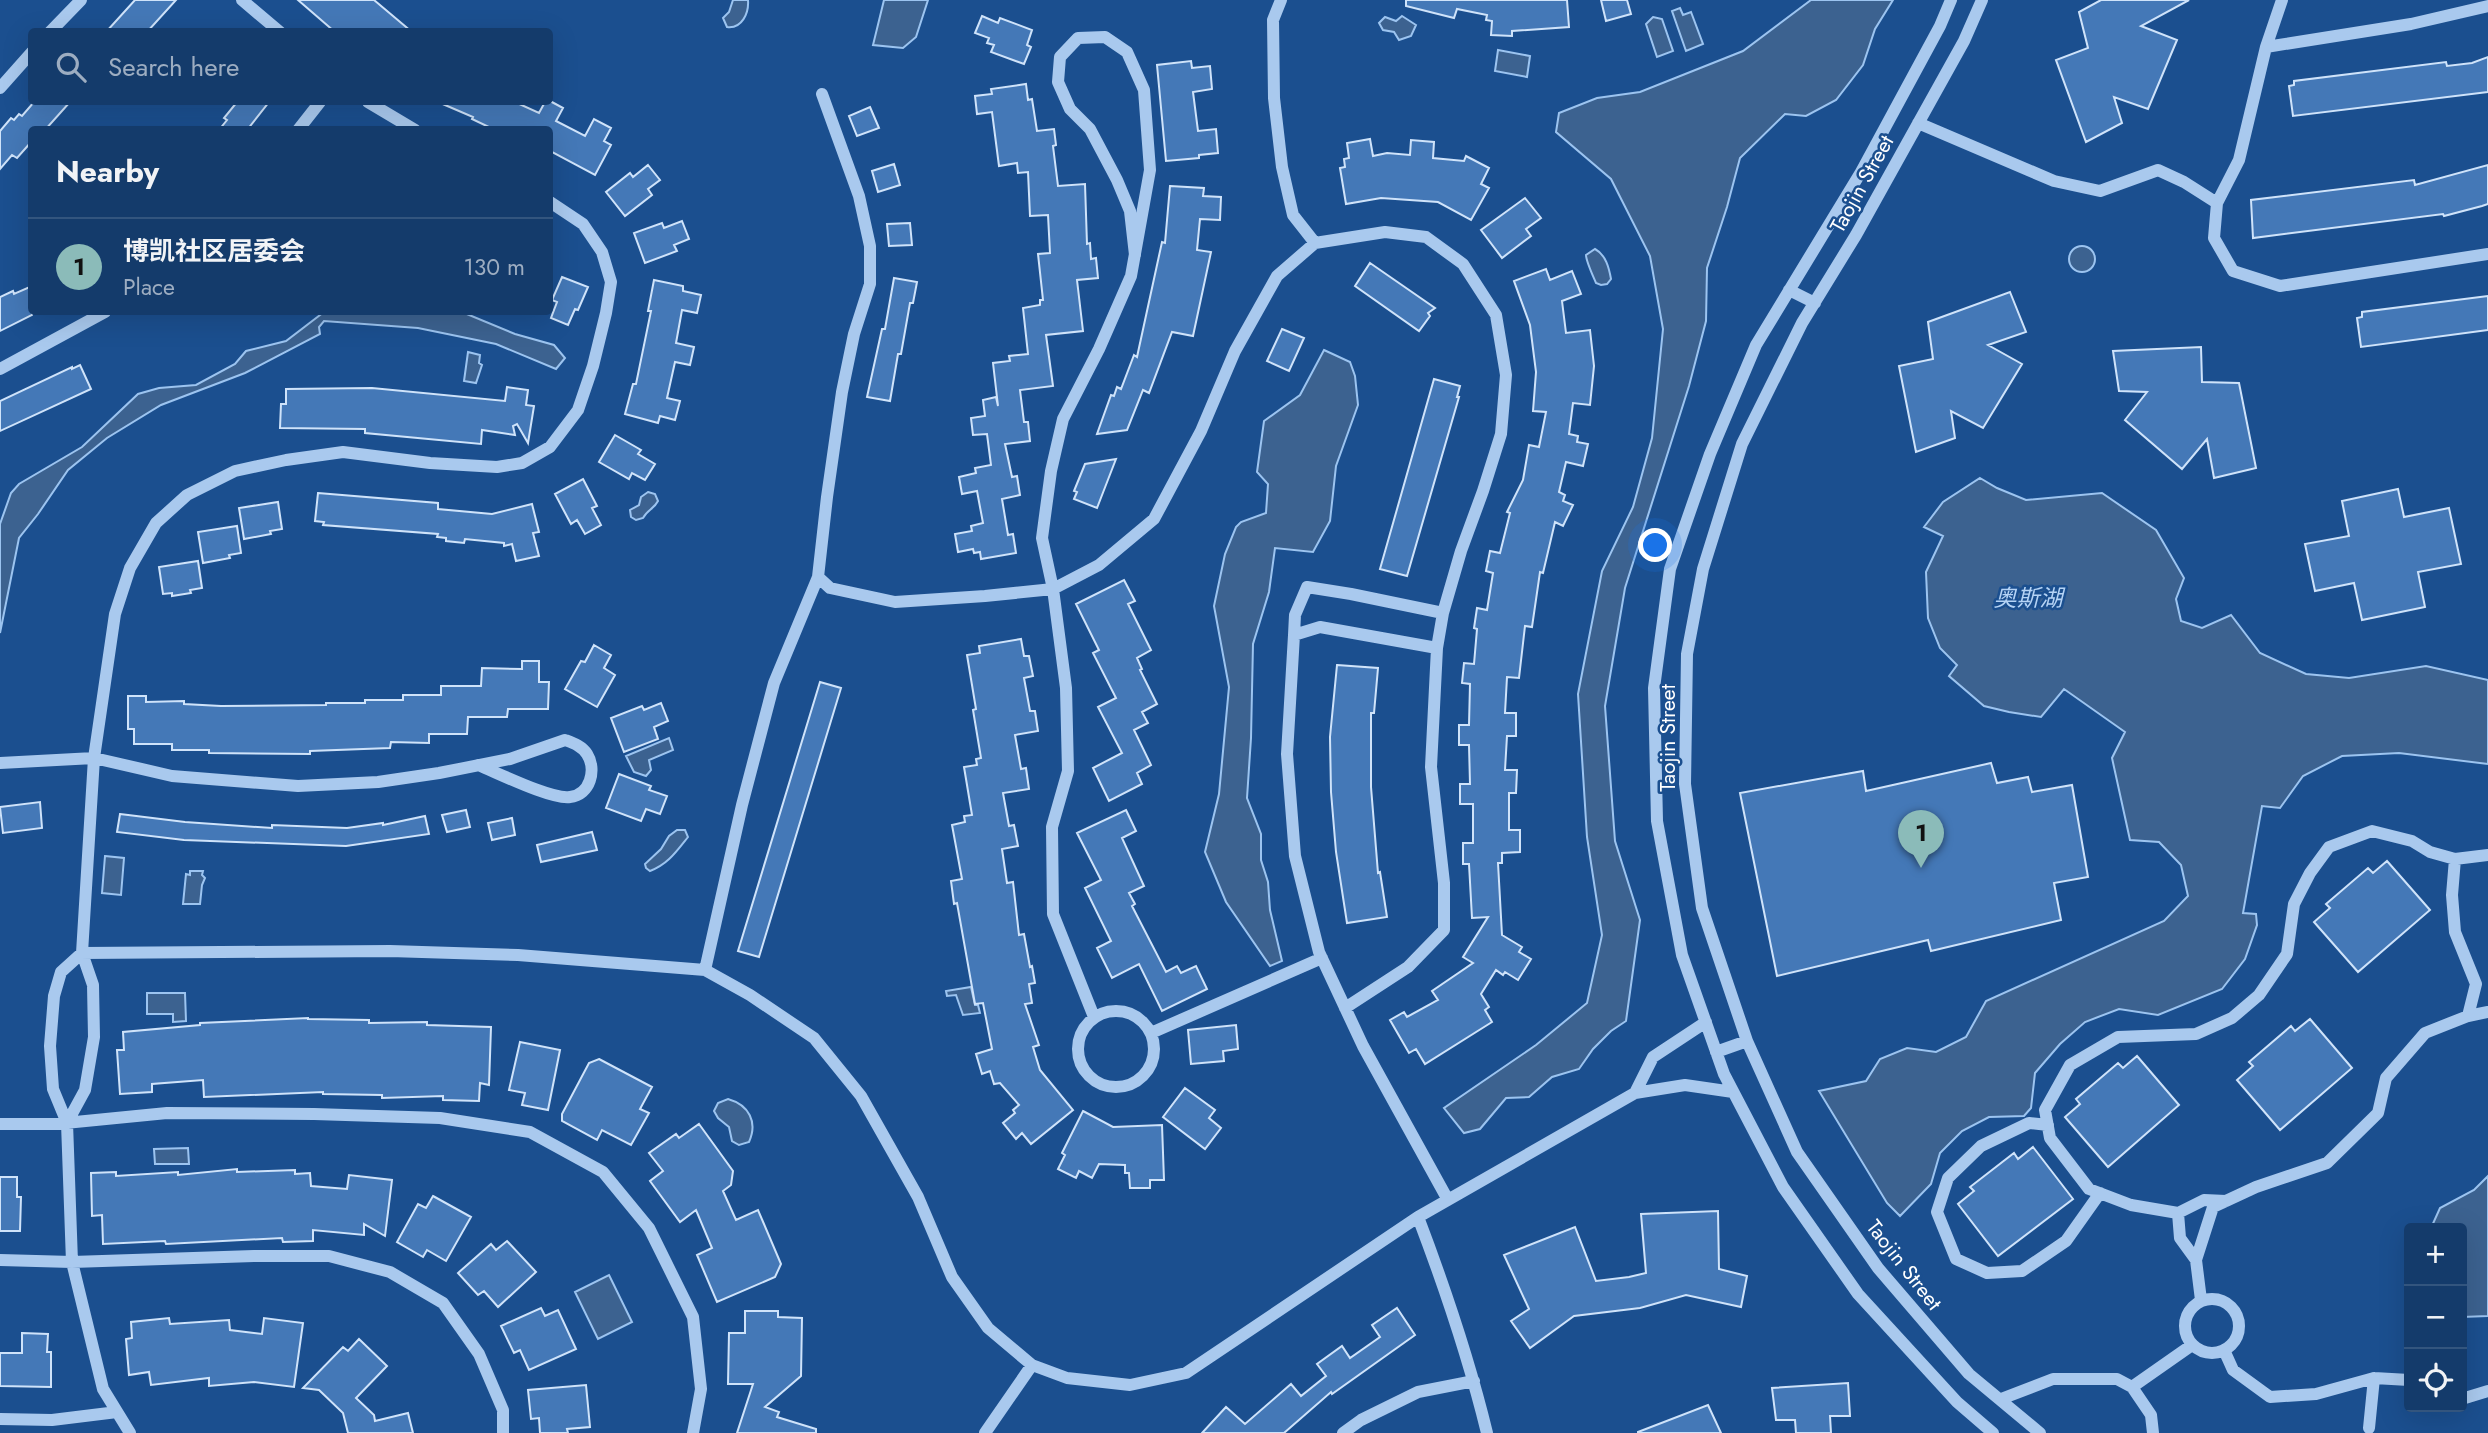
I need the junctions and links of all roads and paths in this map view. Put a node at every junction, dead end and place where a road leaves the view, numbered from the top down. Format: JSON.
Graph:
{"nodes":[{"id":1,"x":81,"y":0,"type":"edge"},
{"id":2,"x":242,"y":0,"type":"edge"},
{"id":3,"x":1281,"y":0,"type":"edge"},
{"id":4,"x":1951,"y":0,"type":"edge"},
{"id":5,"x":1982,"y":0,"type":"edge"},
{"id":6,"x":2282,"y":0,"type":"edge"},
{"id":7,"x":2488,"y":6,"type":"edge"},
{"id":8,"x":54,"y":28,"type":"edge"},
{"id":9,"x":275,"y":28,"type":"edge"},
{"id":10,"x":2266,"y":47,"type":"junction"},
{"id":11,"x":28,"y":56,"type":"edge"},
{"id":12,"x":0,"y":88,"type":"edge"},
{"id":13,"x":822,"y":94,"type":"dead end"},
{"id":14,"x":318,"y":105,"type":"edge"},
{"id":15,"x":373,"y":105,"type":"edge"},
{"id":16,"x":1918,"y":123,"type":"junction"},
{"id":17,"x":302,"y":126,"type":"edge"},
{"id":18,"x":408,"y":126,"type":"edge"},
{"id":19,"x":2217,"y":203,"type":"junction"},
{"id":20,"x":553,"y":204,"type":"edge"},
{"id":21,"x":1315,"y":243,"type":"junction"},
{"id":22,"x":2488,"y":254,"type":"edge"},
{"id":23,"x":1135,"y":255,"type":"junction"},
{"id":24,"x":1789,"y":290,"type":"junction"},
{"id":25,"x":1815,"y":303,"type":"junction"},
{"id":26,"x":99,"y":315,"type":"edge"},
{"id":27,"x":0,"y":369,"type":"edge"},
{"id":28,"x":818,"y":577,"type":"junction"},
{"id":29,"x":1053,"y":589,"type":"junction"},
{"id":30,"x":1443,"y":613,"type":"junction"},
{"id":31,"x":1294,"y":635,"type":"junction"},
{"id":32,"x":1437,"y":648,"type":"junction"},
{"id":33,"x":94,"y":758,"type":"junction"},
{"id":34,"x":0,"y":763,"type":"edge"},
{"id":35,"x":478,"y":765,"type":"junction"},
{"id":36,"x":2488,"y":855,"type":"edge"},
{"id":37,"x":2455,"y":859,"type":"junction"},
{"id":38,"x":82,"y":953,"type":"junction"},
{"id":39,"x":1322,"y":958,"type":"junction"},
{"id":40,"x":705,"y":970,"type":"junction"},
{"id":41,"x":1345,"y":1008,"type":"junction"},
{"id":42,"x":2488,"y":1012,"type":"edge"},
{"id":43,"x":2468,"y":1016,"type":"junction"},
{"id":44,"x":1094,"y":1017,"type":"junction"},
{"id":45,"x":1706,"y":1023,"type":"junction"},
{"id":46,"x":1151,"y":1033,"type":"junction"},
{"id":47,"x":1747,"y":1041,"type":"junction"},
{"id":48,"x":1716,"y":1052,"type":"junction"},
{"id":49,"x":1733,"y":1092,"type":"junction"},
{"id":50,"x":1635,"y":1093,"type":"junction"},
{"id":51,"x":67,"y":1123,"type":"junction"},
{"id":52,"x":0,"y":1124,"type":"edge"},
{"id":53,"x":2048,"y":1125,"type":"junction"},
{"id":54,"x":2100,"y":1193,"type":"junction"},
{"id":55,"x":1448,"y":1199,"type":"junction"},
{"id":56,"x":2226,"y":1201,"type":"junction"},
{"id":57,"x":2178,"y":1213,"type":"junction"},
{"id":58,"x":1418,"y":1217,"type":"junction"},
{"id":59,"x":0,"y":1260,"type":"edge"},
{"id":60,"x":2196,"y":1260,"type":"junction"},
{"id":61,"x":72,"y":1262,"type":"junction"},
{"id":62,"x":2201,"y":1300,"type":"junction"},
{"id":63,"x":2192,"y":1345,"type":"junction"},
{"id":64,"x":2224,"y":1350,"type":"junction"},
{"id":65,"x":1032,"y":1365,"type":"junction"},
{"id":66,"x":2374,"y":1378,"type":"junction"},
{"id":67,"x":2404,"y":1380,"type":"edge"},
{"id":68,"x":1474,"y":1381,"type":"junction"},
{"id":69,"x":2132,"y":1387,"type":"junction"},
{"id":70,"x":2488,"y":1391,"type":"edge"},
{"id":71,"x":2467,"y":1397,"type":"edge"},
{"id":72,"x":2001,"y":1399,"type":"junction"},
{"id":73,"x":117,"y":1412,"type":"junction"},
{"id":74,"x":0,"y":1419,"type":"edge"},
{"id":75,"x":2369,"y":1428,"type":"dead end"},
{"id":76,"x":130,"y":1433,"type":"edge"},
{"id":77,"x":503,"y":1433,"type":"edge"},
{"id":78,"x":693,"y":1433,"type":"edge"},
{"id":79,"x":985,"y":1433,"type":"edge"},
{"id":80,"x":1343,"y":1433,"type":"edge"},
{"id":81,"x":1487,"y":1433,"type":"edge"},
{"id":82,"x":1993,"y":1433,"type":"edge"},
{"id":83,"x":2040,"y":1433,"type":"edge"},
{"id":84,"x":2153,"y":1433,"type":"edge"}],
"edges":[{"from":1,"to":8,"type":"street"},
{"from":2,"to":9,"type":"street"},
{"from":3,"to":21,"type":"street"},
{"from":4,"to":24,"type":"street","name":"Taojin Street"},
{"from":5,"to":16,"type":"street","name":"Taojin Street"},
{"from":6,"to":10,"type":"street"},
{"from":7,"to":10,"type":"street"},
{"from":10,"to":19,"type":"street"},
{"from":11,"to":12,"type":"street"},
{"from":13,"to":28,"type":"street"},
{"from":14,"to":17,"type":"street"},
{"from":15,"to":18,"type":"street"},
{"from":16,"to":19,"type":"street"},
{"from":16,"to":25,"type":"street","name":"Taojin Street"},
{"from":19,"to":22,"type":"street"},
{"from":20,"to":33,"type":"street"},
{"from":21,"to":29,"type":"street"},
{"from":21,"to":30,"type":"street"},
{"from":23,"to":23,"type":"street"},
{"from":23,"to":29,"type":"street"},
{"from":24,"to":25,"type":"street"},
{"from":24,"to":45,"type":"street","name":"Taojin Street"},
{"from":25,"to":47,"type":"street","name":"Taojin Street"},
{"from":26,"to":27,"type":"street"},
{"from":28,"to":29,"type":"street"},
{"from":28,"to":40,"type":"street"},
{"from":29,"to":44,"type":"street"},
{"from":30,"to":31,"type":"street"},
{"from":30,"to":32,"type":"street"},
{"from":31,"to":32,"type":"street"},
{"from":31,"to":39,"type":"street"},
{"from":32,"to":41,"type":"street"},
{"from":33,"to":34,"type":"street"},
{"from":33,"to":35,"type":"street"},
{"from":33,"to":38,"type":"street"},
{"from":35,"to":35,"type":"street"},
{"from":36,"to":37,"type":"street"},
{"from":37,"to":43,"type":"street"},
{"from":37,"to":53,"type":"street"},
{"from":38,"to":40,"type":"street"},
{"from":38,"to":51,"type":"street"},
{"from":38,"to":51,"type":"street"},
{"from":39,"to":41,"type":"street"},
{"from":39,"to":46,"type":"street"},
{"from":40,"to":65,"type":"street"},
{"from":41,"to":55,"type":"street"},
{"from":42,"to":43,"type":"street"},
{"from":43,"to":56,"type":"street"},
{"from":44,"to":46,"type":"street"},
{"from":44,"to":46,"type":"street"},
{"from":45,"to":48,"type":"street","name":"Taojin Street"},
{"from":45,"to":50,"type":"street"},
{"from":47,"to":48,"type":"street"},
{"from":47,"to":72,"type":"street","name":"Taojin Street"},
{"from":48,"to":49,"type":"street","name":"Taojin Street"},
{"from":49,"to":50,"type":"street"},
{"from":49,"to":82,"type":"street","name":"Taojin Street"},
{"from":50,"to":55,"type":"street"},
{"from":51,"to":52,"type":"street"},
{"from":51,"to":61,"type":"street"},
{"from":51,"to":78,"type":"street"},
{"from":53,"to":54,"type":"street"},
{"from":53,"to":54,"type":"street"},
{"from":54,"to":57,"type":"street"},
{"from":55,"to":58,"type":"street"},
{"from":56,"to":57,"type":"street"},
{"from":56,"to":60,"type":"street"},
{"from":57,"to":60,"type":"street"},
{"from":58,"to":65,"type":"street"},
{"from":58,"to":68,"type":"street"},
{"from":59,"to":61,"type":"street"},
{"from":60,"to":62,"type":"street"},
{"from":61,"to":73,"type":"street"},
{"from":61,"to":77,"type":"street"},
{"from":62,"to":63,"type":"street"},
{"from":62,"to":64,"type":"street"},
{"from":63,"to":64,"type":"street"},
{"from":63,"to":69,"type":"street"},
{"from":64,"to":66,"type":"street"},
{"from":65,"to":79,"type":"street"},
{"from":66,"to":67,"type":"street"},
{"from":66,"to":75,"type":"street"},
{"from":68,"to":80,"type":"street"},
{"from":68,"to":81,"type":"street"},
{"from":69,"to":72,"type":"street"},
{"from":69,"to":84,"type":"street"},
{"from":70,"to":71,"type":"street"},
{"from":72,"to":83,"type":"street","name":"Taojin Street"},
{"from":73,"to":74,"type":"street"},
{"from":73,"to":76,"type":"street"}]}
